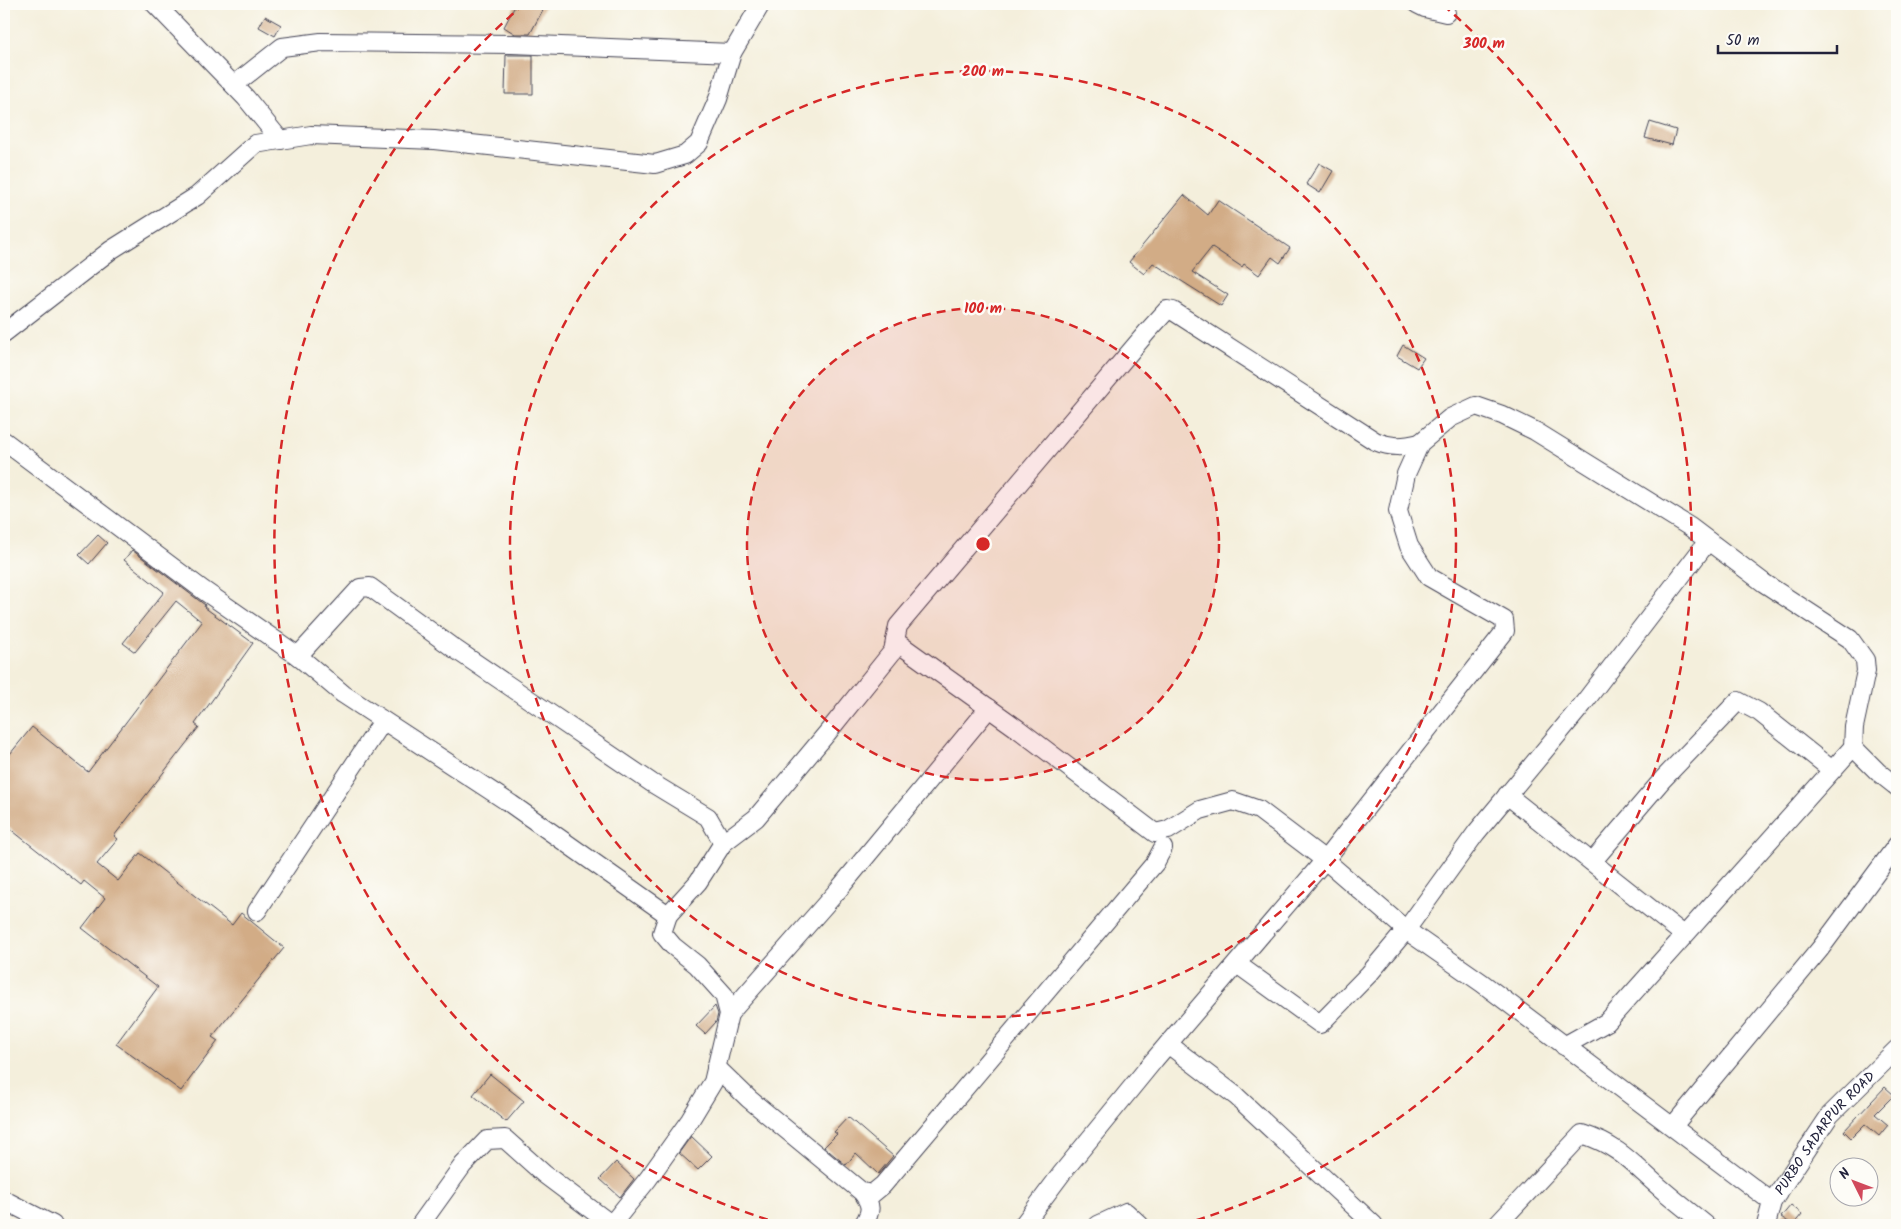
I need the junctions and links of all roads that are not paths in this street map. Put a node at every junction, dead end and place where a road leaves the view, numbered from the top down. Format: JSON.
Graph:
{"nodes":[{"id":1,"x":155,"y":4,"type":"edge"},
{"id":2,"x":761,"y":4,"type":"edge"},
{"id":3,"x":1417,"y":4,"type":"edge"},
{"id":4,"x":1446,"y":13,"type":"dead end"},
{"id":5,"x":732,"y":53,"type":"junction"},
{"id":6,"x":234,"y":85,"type":"junction"},
{"id":7,"x":280,"y":140,"type":"junction"},
{"id":8,"x":4,"y":333,"type":"edge"},
{"id":9,"x":4,"y":442,"type":"edge"},
{"id":10,"x":1420,"y":443,"type":"junction"},
{"id":11,"x":1708,"y":541,"type":"junction"},
{"id":12,"x":895,"y":641,"type":"junction"},
{"id":13,"x":298,"y":656,"type":"junction"},
{"id":14,"x":989,"y":708,"type":"junction"},
{"id":15,"x":383,"y":721,"type":"junction"},
{"id":16,"x":1853,"y":747,"type":"junction"},
{"id":17,"x":1832,"y":770,"type":"junction"},
{"id":18,"x":1897,"y":787,"type":"edge"},
{"id":19,"x":1508,"y":796,"type":"junction"},
{"id":20,"x":724,"y":843,"type":"junction"},
{"id":21,"x":1897,"y":845,"type":"edge"},
{"id":22,"x":1163,"y":848,"type":"dead end"},
{"id":23,"x":1325,"y":860,"type":"junction"},
{"id":24,"x":1592,"y":862,"type":"junction"},
{"id":25,"x":257,"y":912,"type":"dead end"},
{"id":26,"x":668,"y":915,"type":"junction"},
{"id":27,"x":1406,"y":930,"type":"junction"},
{"id":28,"x":1684,"y":934,"type":"junction"},
{"id":29,"x":1237,"y":964,"type":"junction"},
{"id":30,"x":729,"y":1014,"type":"junction"},
{"id":31,"x":1168,"y":1044,"type":"junction"},
{"id":32,"x":1564,"y":1046,"type":"junction"},
{"id":33,"x":1897,"y":1048,"type":"edge"},
{"id":34,"x":716,"y":1067,"type":"junction"},
{"id":35,"x":1673,"y":1126,"type":"junction"},
{"id":36,"x":862,"y":1192,"type":"junction"},
{"id":37,"x":4,"y":1200,"type":"edge"},
{"id":38,"x":1772,"y":1202,"type":"junction"},
{"id":39,"x":53,"y":1225,"type":"edge"},
{"id":40,"x":420,"y":1225,"type":"edge"},
{"id":41,"x":612,"y":1225,"type":"edge"},
{"id":42,"x":863,"y":1225,"type":"edge"},
{"id":43,"x":1022,"y":1225,"type":"edge"},
{"id":44,"x":1098,"y":1225,"type":"edge"},
{"id":45,"x":1140,"y":1225,"type":"edge"},
{"id":46,"x":1374,"y":1225,"type":"edge"},
{"id":47,"x":1496,"y":1225,"type":"edge"},
{"id":48,"x":1706,"y":1225,"type":"edge"},
{"id":49,"x":1766,"y":1225,"type":"edge"}],
"edges":[{"from":1,"to":6,"type":"street"},
{"from":2,"to":5,"type":"street"},
{"from":3,"to":4,"type":"street"},
{"from":5,"to":6,"type":"street"},
{"from":5,"to":7,"type":"street"},
{"from":6,"to":7,"type":"street"},
{"from":7,"to":8,"type":"street"},
{"from":9,"to":13,"type":"street"},
{"from":10,"to":11,"type":"street"},
{"from":10,"to":12,"type":"street"},
{"from":10,"to":23,"type":"street"},
{"from":11,"to":16,"type":"street"},
{"from":11,"to":19,"type":"street"},
{"from":12,"to":14,"type":"street"},
{"from":12,"to":20,"type":"street"},
{"from":13,"to":15,"type":"street"},
{"from":13,"to":20,"type":"street"},
{"from":14,"to":23,"type":"street"},
{"from":14,"to":30,"type":"street"},
{"from":15,"to":25,"type":"street"},
{"from":15,"to":26,"type":"street"},
{"from":16,"to":17,"type":"street"},
{"from":16,"to":18,"type":"street"},
{"from":17,"to":24,"type":"street"},
{"from":17,"to":28,"type":"street"},
{"from":19,"to":24,"type":"street"},
{"from":19,"to":27,"type":"street"},
{"from":20,"to":26,"type":"street"},
{"from":21,"to":35,"type":"street"},
{"from":22,"to":36,"type":"street"},
{"from":23,"to":27,"type":"street"},
{"from":23,"to":29,"type":"street"},
{"from":24,"to":28,"type":"street"},
{"from":26,"to":30,"type":"street"},
{"from":27,"to":29,"type":"street"},
{"from":27,"to":32,"type":"street"},
{"from":28,"to":32,"type":"street"},
{"from":29,"to":31,"type":"street"},
{"from":30,"to":34,"type":"street"},
{"from":31,"to":43,"type":"street"},
{"from":31,"to":46,"type":"street"},
{"from":32,"to":35,"type":"street"},
{"from":33,"to":38,"type":"street","name":"PURBO SADARPUR ROAD"},
{"from":34,"to":36,"type":"street"},
{"from":34,"to":41,"type":"street"},
{"from":35,"to":38,"type":"street"},
{"from":36,"to":42,"type":"street"},
{"from":37,"to":39,"type":"street"},
{"from":38,"to":49,"type":"street","name":"PURBO SADARPUR ROAD"},
{"from":40,"to":41,"type":"street"},
{"from":44,"to":45,"type":"street"},
{"from":47,"to":48,"type":"street"}]}
